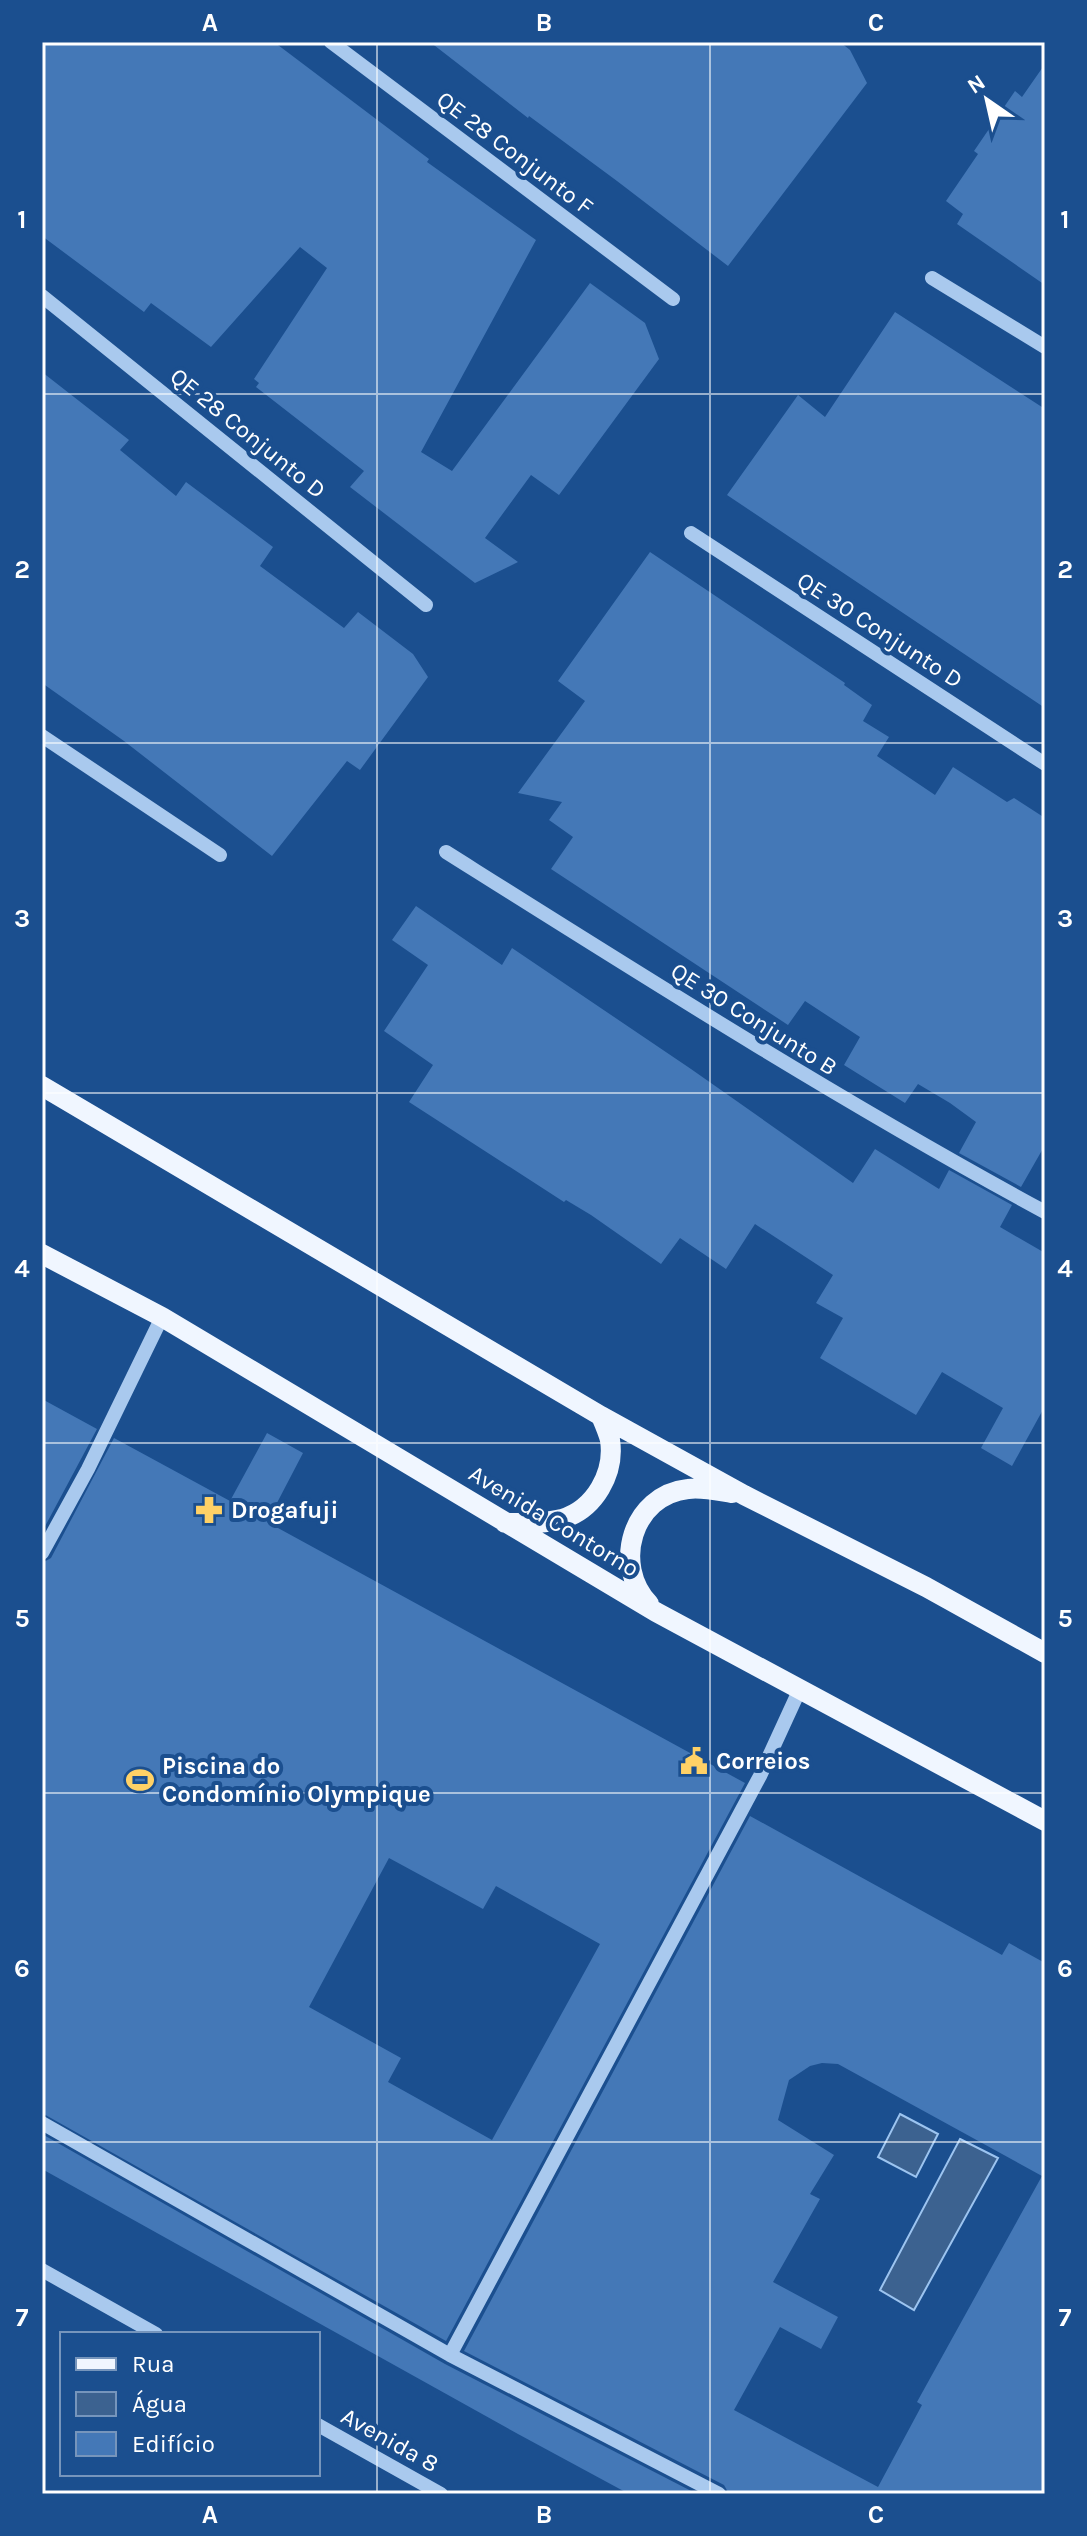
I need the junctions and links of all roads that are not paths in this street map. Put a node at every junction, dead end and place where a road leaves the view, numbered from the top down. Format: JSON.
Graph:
{"nodes":[{"id":1,"x":331,"y":42,"type":"edge"},
{"id":2,"x":932,"y":278,"type":"dead end"},
{"id":3,"x":42,"y":296,"type":"edge"},
{"id":4,"x":673,"y":299,"type":"dead end"},
{"id":5,"x":1045,"y":347,"type":"edge"},
{"id":6,"x":691,"y":533,"type":"dead end"},
{"id":7,"x":426,"y":605,"type":"dead end"},
{"id":8,"x":42,"y":736,"type":"edge"},
{"id":9,"x":1045,"y":764,"type":"edge"},
{"id":10,"x":446,"y":852,"type":"dead end"},
{"id":11,"x":220,"y":855,"type":"dead end"},
{"id":12,"x":42,"y":1086,"type":"edge"},
{"id":13,"x":1045,"y":1212,"type":"edge"},
{"id":14,"x":42,"y":1254,"type":"edge"},
{"id":15,"x":162,"y":1317,"type":"junction"},
{"id":16,"x":601,"y":1416,"type":"junction"},
{"id":17,"x":744,"y":1495,"type":"junction"},
{"id":18,"x":505,"y":1523,"type":"junction"},
{"id":19,"x":42,"y":1553,"type":"edge"},
{"id":20,"x":656,"y":1612,"type":"junction"},
{"id":21,"x":1045,"y":1653,"type":"edge"},
{"id":22,"x":799,"y":1691,"type":"junction"},
{"id":23,"x":1045,"y":1821,"type":"edge"},
{"id":24,"x":42,"y":2123,"type":"edge"},
{"id":25,"x":42,"y":2270,"type":"edge"},
{"id":26,"x":152,"y":2332,"type":"edge"},
{"id":27,"x":450,"y":2355,"type":"junction"},
{"id":28,"x":320,"y":2426,"type":"edge"},
{"id":29,"x":441,"y":2494,"type":"edge"},
{"id":30,"x":719,"y":2494,"type":"edge"}],
"edges":[{"from":1,"to":4,"type":"street","name":"QE 28 Conjunto F"},
{"from":2,"to":5,"type":"street"},
{"from":3,"to":7,"type":"street","name":"QE 28 Conjunto D"},
{"from":6,"to":9,"type":"street","name":"QE 30 Conjunto D"},
{"from":8,"to":11,"type":"street"},
{"from":10,"to":13,"type":"street","name":"QE 30 Conjunto B"},
{"from":12,"to":16,"type":"main road"},
{"from":14,"to":15,"type":"main road","name":"Avenida Contorno"},
{"from":15,"to":18,"type":"main road","name":"Avenida Contorno"},
{"from":15,"to":19,"type":"street"},
{"from":16,"to":17,"type":"main road"},
{"from":16,"to":18,"type":"main road"},
{"from":17,"to":20,"type":"main road"},
{"from":17,"to":21,"type":"main road"},
{"from":18,"to":20,"type":"main road","name":"Avenida Contorno"},
{"from":20,"to":22,"type":"main road","name":"Avenida Contorno"},
{"from":22,"to":23,"type":"main road","name":"Avenida Contorno"},
{"from":22,"to":27,"type":"street"},
{"from":24,"to":27,"type":"street"},
{"from":25,"to":26,"type":"street"},
{"from":27,"to":30,"type":"street"},
{"from":28,"to":29,"type":"street","name":"Avenida 8"}]}
